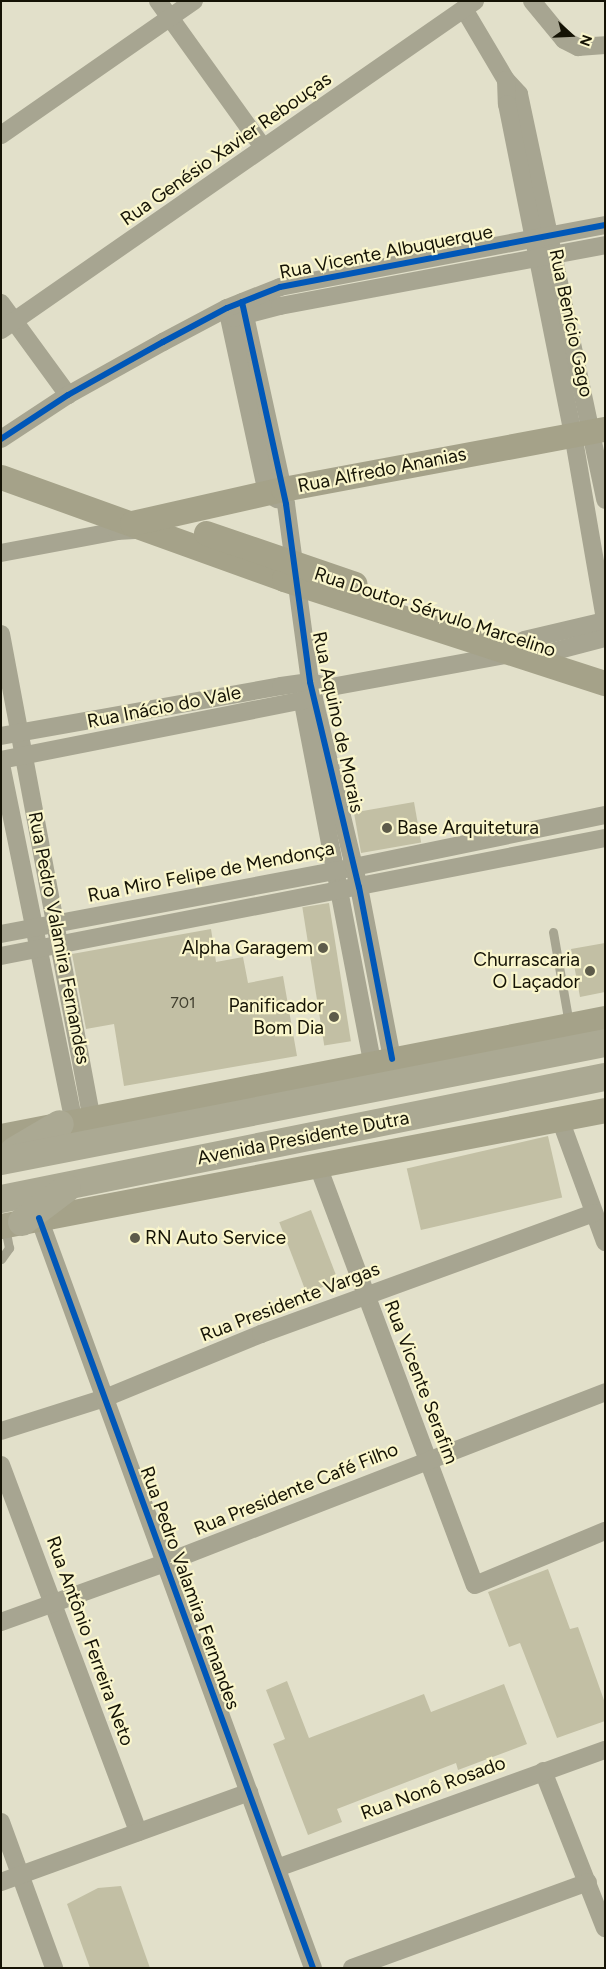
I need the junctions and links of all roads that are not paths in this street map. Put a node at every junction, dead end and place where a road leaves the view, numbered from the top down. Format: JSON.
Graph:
{"nodes":[{"id":1,"x":158,"y":1,"type":"edge"},
{"id":2,"x":194,"y":1,"type":"edge"},
{"id":3,"x":532,"y":1,"type":"edge"},
{"id":4,"x":470,"y":5,"type":"edge"},
{"id":5,"x":170,"y":18,"type":"junction"},
{"id":6,"x":605,"y":45,"type":"edge"},
{"id":7,"x":1,"y":135,"type":"edge"},
{"id":8,"x":263,"y":148,"type":"junction"},
{"id":9,"x":524,"y":156,"type":"junction"},
{"id":10,"x":605,"y":226,"type":"edge"},
{"id":11,"x":551,"y":236,"type":"junction"},
{"id":12,"x":532,"y":239,"type":"junction"},
{"id":13,"x":605,"y":245,"type":"edge"},
{"id":14,"x":554,"y":254,"type":"junction"},
{"id":15,"x":535,"y":258,"type":"junction"},
{"id":16,"x":348,"y":275,"type":"junction"},
{"id":17,"x":350,"y":293,"type":"junction"},
{"id":18,"x":1,"y":303,"type":"edge"},
{"id":19,"x":236,"y":311,"type":"junction"},
{"id":20,"x":8,"y":326,"type":"edge"},
{"id":21,"x":68,"y":395,"type":"junction"},
{"id":22,"x":591,"y":439,"type":"edge"},
{"id":23,"x":1,"y":440,"type":"edge"},
{"id":24,"x":1,"y":460,"type":"edge"},
{"id":25,"x":1,"y":477,"type":"edge"},
{"id":26,"x":279,"y":495,"type":"junction"},
{"id":27,"x":605,"y":500,"type":"edge"},
{"id":28,"x":148,"y":525,"type":"junction"},
{"id":29,"x":1,"y":553,"type":"edge"},
{"id":30,"x":291,"y":574,"type":"junction"},
{"id":31,"x":605,"y":620,"type":"edge"},
{"id":32,"x":1,"y":634,"type":"edge"},
{"id":33,"x":605,"y":638,"type":"edge"},
{"id":34,"x":520,"y":647,"type":"junction"},
{"id":35,"x":555,"y":651,"type":"junction"},
{"id":36,"x":605,"y":666,"type":"edge"},
{"id":37,"x":605,"y":684,"type":"edge"},
{"id":38,"x":306,"y":692,"type":"junction"},
{"id":39,"x":20,"y":732,"type":"junction"},
{"id":40,"x":1,"y":736,"type":"edge"},
{"id":41,"x":26,"y":756,"type":"junction"},
{"id":42,"x":1,"y":762,"type":"edge"},
{"id":43,"x":605,"y":815,"type":"edge"},
{"id":44,"x":546,"y":826,"type":"junction"},
{"id":45,"x":39,"y":827,"type":"junction"},
{"id":46,"x":15,"y":831,"type":"junction"},
{"id":47,"x":605,"y":838,"type":"edge"},
{"id":48,"x":550,"y":847,"type":"junction"},
{"id":49,"x":346,"y":869,"type":"junction"},
{"id":50,"x":350,"y":888,"type":"junction"},
{"id":51,"x":56,"y":923,"type":"junction"},
{"id":52,"x":35,"y":926,"type":"junction"},
{"id":53,"x":553,"y":932,"type":"dead end"},
{"id":54,"x":1,"y":934,"type":"edge"},
{"id":55,"x":60,"y":945,"type":"junction"},
{"id":56,"x":40,"y":948,"type":"junction"},
{"id":57,"x":1,"y":956,"type":"edge"},
{"id":58,"x":605,"y":1018,"type":"edge"},
{"id":59,"x":569,"y":1025,"type":"junction"},
{"id":60,"x":605,"y":1044,"type":"edge"},
{"id":61,"x":382,"y":1061,"type":"junction"},
{"id":62,"x":605,"y":1077,"type":"edge"},
{"id":63,"x":605,"y":1110,"type":"edge"},
{"id":64,"x":560,"y":1119,"type":"junction"},
{"id":65,"x":75,"y":1121,"type":"junction"},
{"id":66,"x":1,"y":1136,"type":"edge"},
{"id":67,"x":1,"y":1160,"type":"edge"},
{"id":68,"x":318,"y":1166,"type":"junction"},
{"id":69,"x":72,"y":1184,"type":"junction"},
{"id":70,"x":1,"y":1199,"type":"edge"},
{"id":71,"x":594,"y":1213,"type":"junction"},
{"id":72,"x":17,"y":1223,"type":"edge"},
{"id":73,"x":605,"y":1242,"type":"edge"},
{"id":74,"x":1,"y":1260,"type":"edge"},
{"id":75,"x":366,"y":1296,"type":"junction"},
{"id":76,"x":605,"y":1392,"type":"edge"},
{"id":77,"x":105,"y":1398,"type":"junction"},
{"id":78,"x":1,"y":1431,"type":"edge"},
{"id":79,"x":428,"y":1460,"type":"junction"},
{"id":80,"x":1,"y":1465,"type":"edge"},
{"id":81,"x":605,"y":1531,"type":"edge"},
{"id":82,"x":165,"y":1563,"type":"junction"},
{"id":83,"x":52,"y":1603,"type":"junction"},
{"id":84,"x":1,"y":1622,"type":"edge"},
{"id":85,"x":605,"y":1750,"type":"edge"},
{"id":86,"x":543,"y":1771,"type":"junction"},
{"id":87,"x":249,"y":1792,"type":"junction"},
{"id":88,"x":1,"y":1822,"type":"edge"},
{"id":89,"x":138,"y":1832,"type":"junction"},
{"id":90,"x":277,"y":1868,"type":"junction"},
{"id":91,"x":20,"y":1875,"type":"junction"},
{"id":92,"x":1,"y":1882,"type":"edge"},
{"id":93,"x":588,"y":1882,"type":"junction"},
{"id":94,"x":605,"y":1928,"type":"edge"},
{"id":95,"x":54,"y":1968,"type":"edge"},
{"id":96,"x":313,"y":1968,"type":"edge"},
{"id":97,"x":352,"y":1968,"type":"edge"}],
"edges":[{"from":1,"to":5,"type":"street"},
{"from":2,"to":5,"type":"street"},
{"from":3,"to":6,"type":"street"},
{"from":4,"to":8,"type":"street","name":"Rua Genésio Xavier Rebouças"},
{"from":4,"to":9,"type":"street","name":"Rua Benício Gago"},
{"from":5,"to":7,"type":"street"},
{"from":5,"to":8,"type":"street"},
{"from":8,"to":20,"type":"street","name":"Rua Genésio Xavier Rebouças"},
{"from":9,"to":11,"type":"street","name":"Rua Benício Gago"},
{"from":9,"to":12,"type":"street","name":"Rua Benício Gago"},
{"from":10,"to":11,"type":"street","name":"Rua Vicente Albuquerque"},
{"from":11,"to":12,"type":"street","name":"Rua Vicente Albuquerque"},
{"from":11,"to":14,"type":"street","name":"Rua Benício Gago"},
{"from":12,"to":15,"type":"street","name":"Rua Benício Gago"},
{"from":12,"to":16,"type":"street","name":"Rua Vicente Albuquerque"},
{"from":13,"to":14,"type":"street","name":"Rua Vicente Albuquerque"},
{"from":14,"to":15,"type":"street","name":"Rua Vicente Albuquerque"},
{"from":14,"to":22,"type":"street","name":"Rua Benício Gago"},
{"from":15,"to":17,"type":"street","name":"Rua Vicente Albuquerque"},
{"from":15,"to":22,"type":"street","name":"Rua Benício Gago"},
{"from":16,"to":17,"type":"street"},
{"from":16,"to":19,"type":"street","name":"Rua Vicente Albuquerque"},
{"from":17,"to":19,"type":"street","name":"Rua Vicente Albuquerque"},
{"from":18,"to":20,"type":"street"},
{"from":19,"to":21,"type":"street","name":"Rua Vicente Albuquerque"},
{"from":19,"to":26,"type":"street","name":"Rua Aquino de Morais"},
{"from":20,"to":21,"type":"street"},
{"from":21,"to":23,"type":"street","name":"Rua Vicente Albuquerque"},
{"from":22,"to":26,"type":"main road","name":"Rua Alfredo Ananias"},
{"from":22,"to":27,"type":"street","name":"Rua Benício Gago"},
{"from":22,"to":31,"type":"street","name":"Rua Benício Gago"},
{"from":24,"to":28,"type":"main road","name":"Rua Doutor Sérvulo Marcelino"},
{"from":25,"to":28,"type":"main road","name":"Rua Doutor Sérvulo Marcelino"},
{"from":26,"to":28,"type":"main road","name":"Rua Alfredo Ananias"},
{"from":26,"to":30,"type":"street","name":"Rua Aquino de Morais"},
{"from":28,"to":29,"type":"street"},
{"from":28,"to":30,"type":"main road","name":"Rua Doutor Sérvulo Marcelino"},
{"from":28,"to":30,"type":"main road","name":"Rua Doutor Sérvulo Marcelino"},
{"from":30,"to":34,"type":"main road","name":"Rua Doutor Sérvulo Marcelino"},
{"from":30,"to":38,"type":"street","name":"Rua Aquino de Morais"},
{"from":31,"to":34,"type":"street","name":"Rua Inácio do Vale"},
{"from":32,"to":39,"type":"street","name":"Rua Pedro Valamira Fernandes"},
{"from":33,"to":35,"type":"street"},
{"from":34,"to":35,"type":"main road","name":"Rua Doutor Sérvulo Marcelino"},
{"from":34,"to":37,"type":"main road","name":"Rua Doutor Sérvulo Marcelino"},
{"from":34,"to":38,"type":"street","name":"Rua Inácio do Vale"},
{"from":35,"to":36,"type":"main road","name":"Rua Doutor Sérvulo Marcelino"},
{"from":38,"to":39,"type":"street","name":"Rua Inácio do Vale"},
{"from":38,"to":41,"type":"street","name":"Rua Inácio do Vale"},
{"from":38,"to":49,"type":"street","name":"Rua Aquino de Morais"},
{"from":39,"to":40,"type":"street","name":"Rua Inácio do Vale"},
{"from":39,"to":41,"type":"street","name":"Rua Pedro Valamira Fernandes"},
{"from":41,"to":42,"type":"street","name":"Rua Inácio do Vale"},
{"from":41,"to":45,"type":"street","name":"Rua Pedro Valamira Fernandes"},
{"from":42,"to":46,"type":"street","name":"Rua Pedro Valamira Fernandes"},
{"from":43,"to":44,"type":"street","name":"Rua Miro Felipe de Mendonça"},
{"from":44,"to":48,"type":"street"},
{"from":44,"to":49,"type":"street","name":"Rua Miro Felipe de Mendonça"},
{"from":45,"to":46,"type":"street"},
{"from":45,"to":51,"type":"street","name":"Rua Pedro Valamira Fernandes"},
{"from":46,"to":52,"type":"street","name":"Rua Pedro Valamira Fernandes"},
{"from":47,"to":48,"type":"street"},
{"from":48,"to":50,"type":"street"},
{"from":49,"to":50,"type":"street","name":"Rua Aquino de Morais"},
{"from":49,"to":51,"type":"street","name":"Rua Miro Felipe de Mendonça"},
{"from":50,"to":55,"type":"street"},
{"from":50,"to":61,"type":"street","name":"Rua Aquino de Morais"},
{"from":51,"to":52,"type":"street","name":"Rua Miro Felipe de Mendonça"},
{"from":51,"to":55,"type":"street","name":"Rua Pedro Valamira Fernandes"},
{"from":52,"to":54,"type":"street","name":"Rua Miro Felipe de Mendonça"},
{"from":52,"to":56,"type":"street","name":"Rua Pedro Valamira Fernandes"},
{"from":53,"to":59,"type":"lane"},
{"from":55,"to":56,"type":"street"},
{"from":55,"to":65,"type":"street","name":"Rua Pedro Valamira Fernandes"},
{"from":56,"to":57,"type":"street"},
{"from":56,"to":65,"type":"street","name":"Rua Pedro Valamira Fernandes"},
{"from":58,"to":59,"type":"main road"},
{"from":59,"to":61,"type":"main road"},
{"from":60,"to":67,"type":"main road","name":"Avenida Presidente Dutra"},
{"from":61,"to":65,"type":"main road"},
{"from":62,"to":69,"type":"main road","name":"Avenida Presidente Dutra"},
{"from":63,"to":64,"type":"main road","name":"Avenida Presidente Dutra"},
{"from":64,"to":68,"type":"main road","name":"Avenida Presidente Dutra"},
{"from":64,"to":71,"type":"street"},
{"from":65,"to":66,"type":"main road"},
{"from":65,"to":67,"type":"main road"},
{"from":68,"to":72,"type":"main road","name":"Avenida Presidente Dutra"},
{"from":68,"to":75,"type":"street","name":"Rua Vicente Serafim"},
{"from":69,"to":70,"type":"main road","name":"Avenida Presidente Dutra"},
{"from":69,"to":72,"type":"main road"},
{"from":71,"to":73,"type":"street"},
{"from":71,"to":75,"type":"street","name":"Rua Presidente Vargas"},
{"from":72,"to":74,"type":"lane"},
{"from":72,"to":77,"type":"street","name":"Rua Pedro Valamira Fernandes"},
{"from":75,"to":77,"type":"street","name":"Rua Presidente Vargas"},
{"from":75,"to":79,"type":"street","name":"Rua Vicente Serafim"},
{"from":76,"to":79,"type":"street","name":"Rua Presidente Café Filho"},
{"from":77,"to":78,"type":"street","name":"Rua Presidente Vargas"},
{"from":77,"to":82,"type":"street","name":"Rua Pedro Valamira Fernandes"},
{"from":79,"to":81,"type":"street","name":"Rua Vicente Serafim"},
{"from":79,"to":82,"type":"street","name":"Rua Presidente Café Filho"},
{"from":80,"to":83,"type":"street","name":"Rua Antônio Ferreira Neto"},
{"from":82,"to":83,"type":"street","name":"Rua Presidente Café Filho"},
{"from":82,"to":87,"type":"street","name":"Rua Pedro Valamira Fernandes"},
{"from":83,"to":84,"type":"street","name":"Rua Presidente Café Filho"},
{"from":83,"to":89,"type":"street","name":"Rua Antônio Ferreira Neto"},
{"from":85,"to":86,"type":"street","name":"Rua Nonô Rosado"},
{"from":86,"to":90,"type":"street","name":"Rua Nonô Rosado"},
{"from":86,"to":93,"type":"street"},
{"from":87,"to":89,"type":"street"},
{"from":87,"to":90,"type":"street","name":"Rua Pedro Valamira Fernandes"},
{"from":88,"to":91,"type":"street"},
{"from":89,"to":91,"type":"street"},
{"from":90,"to":96,"type":"street","name":"Rua Pedro Valamira Fernandes"},
{"from":91,"to":92,"type":"street"},
{"from":91,"to":95,"type":"street"},
{"from":93,"to":94,"type":"street"},
{"from":93,"to":97,"type":"street"}]}
